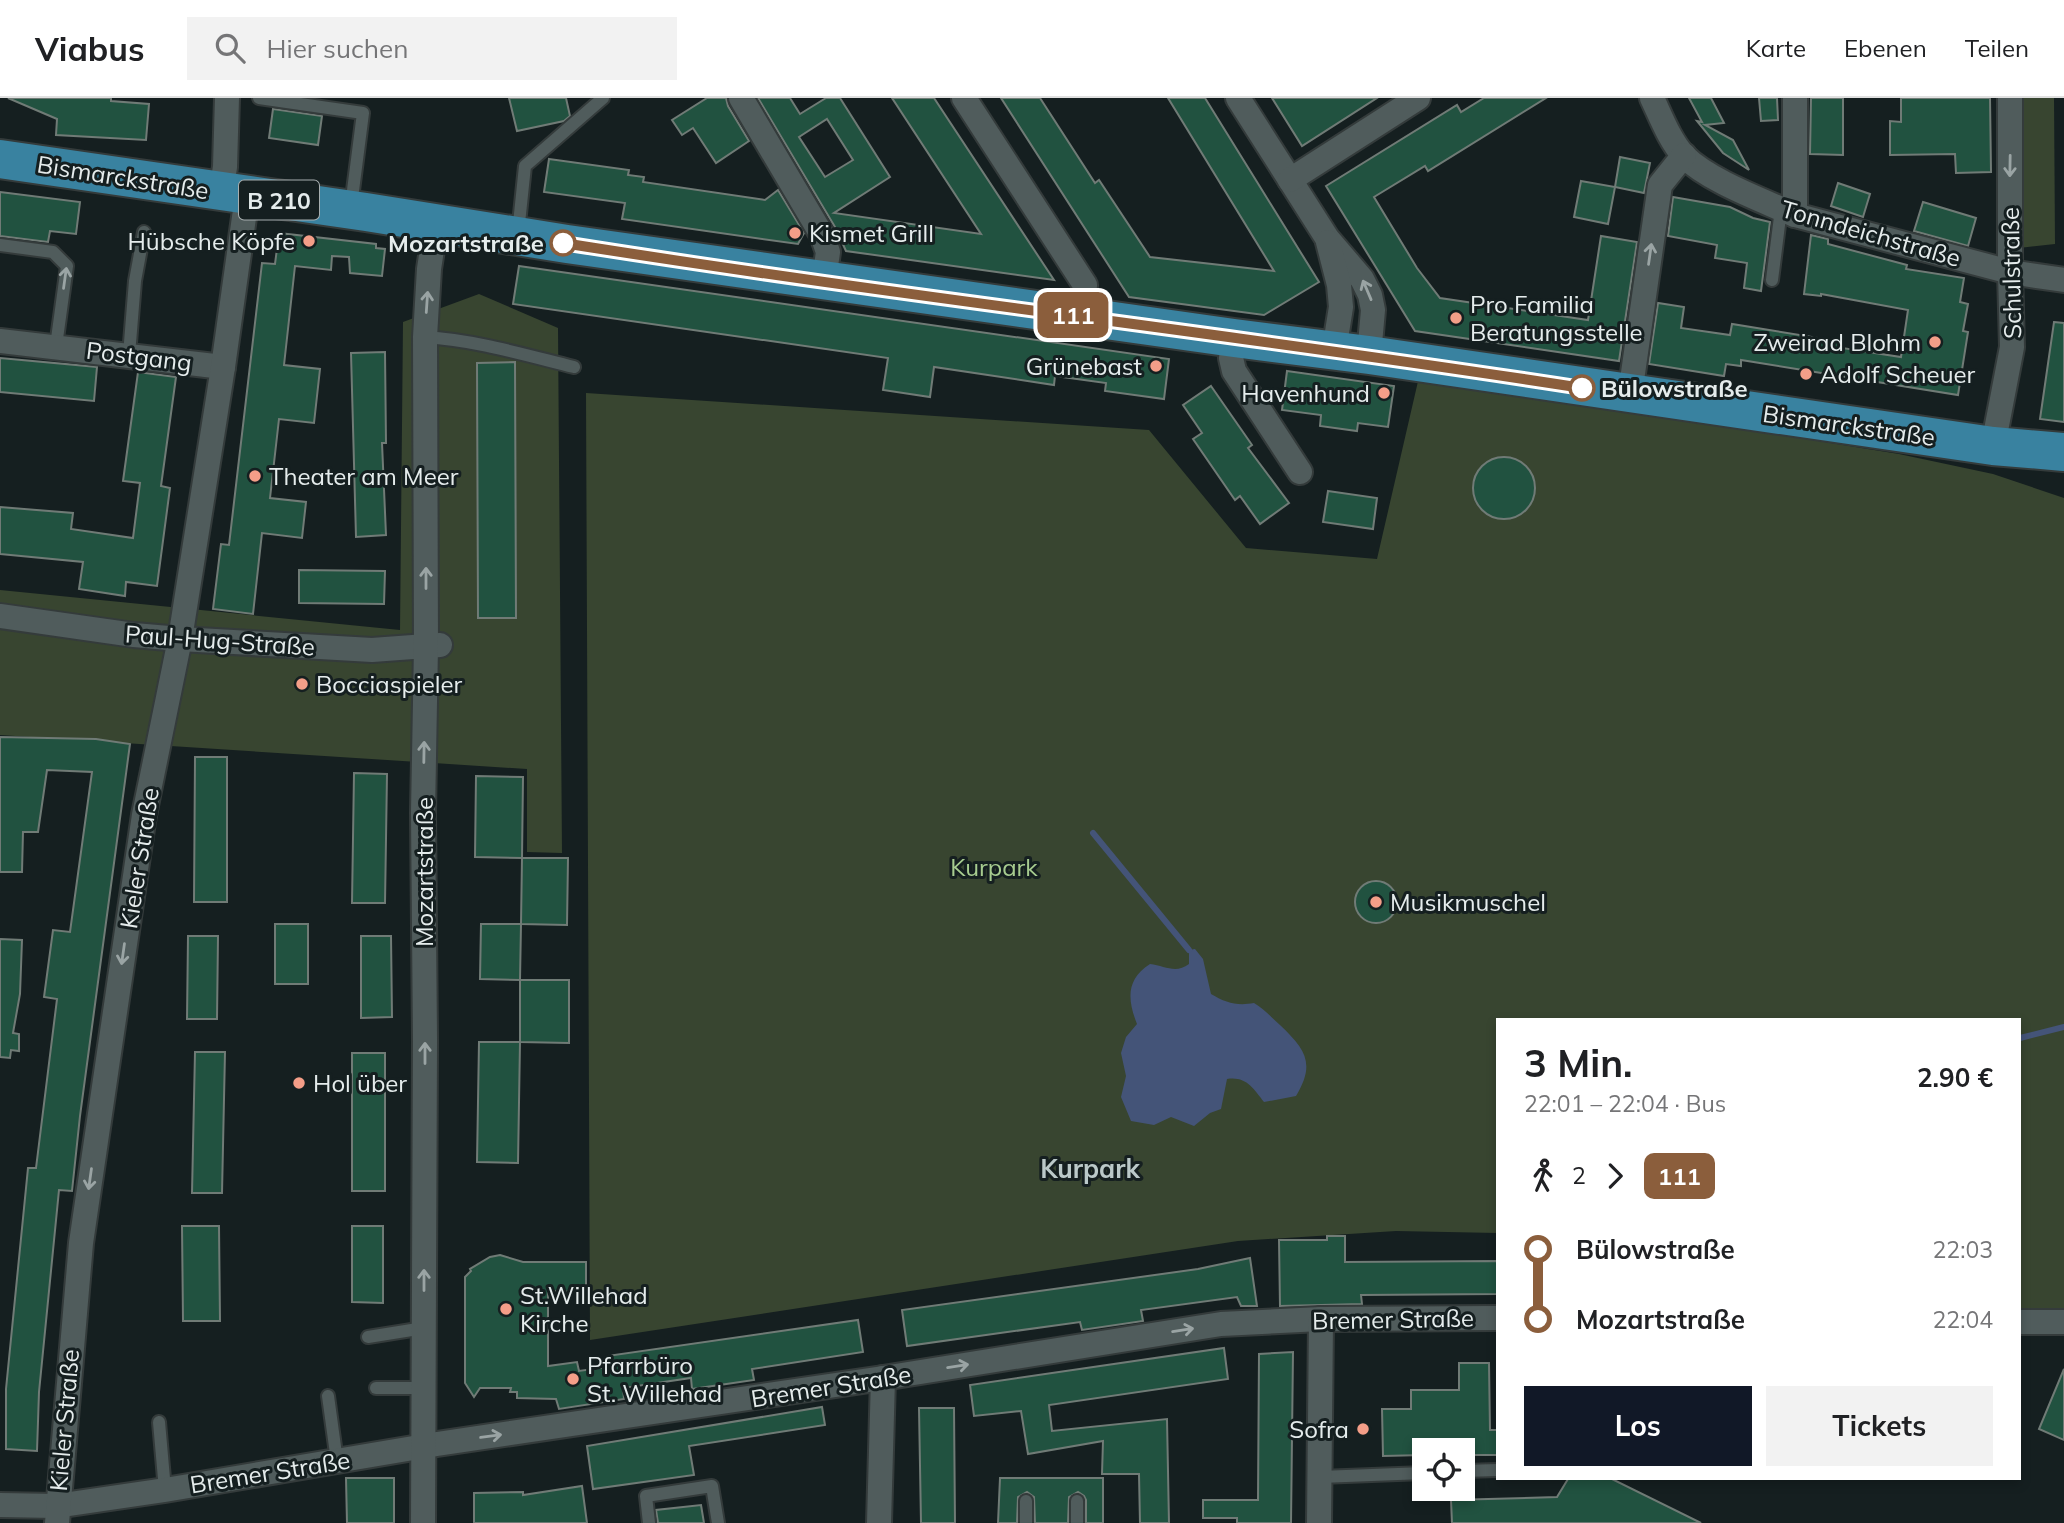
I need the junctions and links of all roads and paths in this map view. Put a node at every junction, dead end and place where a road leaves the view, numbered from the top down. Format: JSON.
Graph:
{"nodes":[{"id":1,"x":228,"y":98,"type":"edge"},
{"id":2,"x":259,"y":98,"type":"edge"},
{"id":3,"x":603,"y":98,"type":"edge"},
{"id":4,"x":741,"y":98,"type":"edge"},
{"id":5,"x":964,"y":98,"type":"edge"},
{"id":6,"x":1238,"y":98,"type":"edge"},
{"id":7,"x":1418,"y":98,"type":"edge"},
{"id":8,"x":1653,"y":98,"type":"edge"},
{"id":9,"x":1795,"y":98,"type":"edge"},
{"id":10,"x":2010,"y":98,"type":"edge"},
{"id":11,"x":1684,"y":155,"type":"junction"},
{"id":12,"x":0,"y":159,"type":"edge"},
{"id":13,"x":1290,"y":180,"type":"junction"},
{"id":14,"x":234,"y":194,"type":"junction"},
{"id":15,"x":351,"y":209,"type":"junction"},
{"id":16,"x":1788,"y":212,"type":"junction"},
{"id":17,"x":436,"y":223,"type":"junction"},
{"id":18,"x":144,"y":232,"type":"dead end"},
{"id":19,"x":517,"y":236,"type":"junction"},
{"id":20,"x":1327,"y":238,"type":"junction"},
{"id":21,"x":0,"y":245,"type":"edge"},
{"id":22,"x":2010,"y":272,"type":"junction"},
{"id":23,"x":824,"y":280,"type":"junction"},
{"id":24,"x":1772,"y":280,"type":"dead end"},
{"id":25,"x":2064,"y":280,"type":"edge"},
{"id":26,"x":1082,"y":317,"type":"junction"},
{"id":27,"x":425,"y":338,"type":"junction"},
{"id":28,"x":1234,"y":338,"type":"junction"},
{"id":29,"x":0,"y":341,"type":"edge"},
{"id":30,"x":56,"y":346,"type":"junction"},
{"id":31,"x":1351,"y":353,"type":"junction"},
{"id":32,"x":130,"y":355,"type":"junction"},
{"id":33,"x":223,"y":367,"type":"junction"},
{"id":34,"x":574,"y":367,"type":"dead end"},
{"id":35,"x":1630,"y":394,"type":"junction"},
{"id":36,"x":1993,"y":446,"type":"junction"},
{"id":37,"x":2064,"y":452,"type":"edge"},
{"id":38,"x":1300,"y":472,"type":"dead end"},
{"id":39,"x":2064,"y":476,"type":"edge"},
{"id":40,"x":0,"y":616,"type":"edge"},
{"id":41,"x":180,"y":639,"type":"junction"},
{"id":42,"x":433,"y":646,"type":"junction"},
{"id":43,"x":1496,"y":1318,"type":"edge"},
{"id":44,"x":1321,"y":1319,"type":"junction"},
{"id":45,"x":2021,"y":1322,"type":"edge"},
{"id":46,"x":2064,"y":1322,"type":"edge"},
{"id":47,"x":424,"y":1328,"type":"junction"},
{"id":48,"x":368,"y":1337,"type":"dead end"},
{"id":49,"x":883,"y":1378,"type":"junction"},
{"id":50,"x":376,"y":1388,"type":"dead end"},
{"id":51,"x":424,"y":1388,"type":"junction"},
{"id":52,"x":328,"y":1396,"type":"dead end"},
{"id":53,"x":159,"y":1422,"type":"dead end"},
{"id":54,"x":424,"y":1446,"type":"junction"},
{"id":55,"x":337,"y":1461,"type":"junction"},
{"id":56,"x":1496,"y":1470,"type":"edge"},
{"id":57,"x":1475,"y":1471,"type":"edge"},
{"id":58,"x":1412,"y":1473,"type":"edge"},
{"id":59,"x":1320,"y":1476,"type":"junction"},
{"id":60,"x":165,"y":1490,"type":"junction"},
{"id":61,"x":1026,"y":1501,"type":"dead end"},
{"id":62,"x":1077,"y":1501,"type":"dead end"},
{"id":63,"x":0,"y":1506,"type":"edge"},
{"id":64,"x":56,"y":1514,"type":"edge"},
{"id":65,"x":423,"y":1523,"type":"edge"},
{"id":66,"x":649,"y":1523,"type":"edge"},
{"id":67,"x":719,"y":1523,"type":"edge"},
{"id":68,"x":879,"y":1523,"type":"edge"},
{"id":69,"x":1026,"y":1523,"type":"edge"},
{"id":70,"x":1077,"y":1523,"type":"edge"},
{"id":71,"x":1319,"y":1523,"type":"edge"}],
"edges":[{"from":1,"to":14,"type":"street","name":"Kieler Straße"},
{"from":2,"to":15,"type":"lane"},
{"from":3,"to":19,"type":"lane"},
{"from":4,"to":23,"type":"street"},
{"from":5,"to":26,"type":"street"},
{"from":6,"to":13,"type":"street"},
{"from":7,"to":13,"type":"street"},
{"from":8,"to":11,"type":"street","name":"Tonndeichstraße"},
{"from":9,"to":16,"type":"street"},
{"from":10,"to":22,"type":"street","name":"Schulstraße","one_way":true},
{"from":11,"to":16,"type":"street","name":"Tonndeichstraße"},
{"from":35,"to":11,"type":"street","one_way":true},
{"from":12,"to":14,"type":"main road","name":"Bismarckstraße","number":"B 210"},
{"from":13,"to":20,"type":"street"},
{"from":14,"to":15,"type":"main road","name":"Bismarckstraße","number":"B 210"},
{"from":14,"to":33,"type":"street","name":"Kieler Straße"},
{"from":15,"to":17,"type":"main road","name":"Bismarckstraße","number":"B 210"},
{"from":16,"to":22,"type":"street","name":"Tonndeichstraße"},
{"from":16,"to":24,"type":"lane"},
{"from":17,"to":19,"type":"main road","name":"Bismarckstraße","number":"B 210"},
{"from":27,"to":17,"type":"street","name":"Mozartstraße","one_way":true},
{"from":18,"to":32,"type":"lane"},
{"from":19,"to":23,"type":"main road","name":"Bismarckstraße","number":"B 210"},
{"from":20,"to":31,"type":"street"},
{"from":31,"to":20,"type":"street","one_way":true},
{"from":30,"to":21,"type":"lane","name":"Postgang","one_way":true},
{"from":22,"to":25,"type":"street","name":"Tonndeichstraße"},
{"from":22,"to":36,"type":"street","name":"Schulstraße"},
{"from":23,"to":26,"type":"main road","name":"Bismarckstraße","number":"B 210"},
{"from":26,"to":28,"type":"main road","name":"Bismarckstraße","number":"B 210"},
{"from":27,"to":34,"type":"lane"},
{"from":42,"to":27,"type":"street","name":"Mozartstraße","one_way":true},
{"from":28,"to":31,"type":"main road","name":"Bismarckstraße","number":"B 210"},
{"from":28,"to":38,"type":"street"},
{"from":29,"to":30,"type":"street","name":"Postgang"},
{"from":30,"to":32,"type":"street","name":"Postgang"},
{"from":31,"to":35,"type":"main road","name":"Bismarckstraße","number":"B 210"},
{"from":32,"to":33,"type":"street","name":"Postgang"},
{"from":33,"to":41,"type":"street","name":"Kieler Straße"},
{"from":35,"to":36,"type":"main road","name":"Bismarckstraße","number":"B 210"},
{"from":36,"to":37,"type":"main road","name":"Bismarckstraße","number":"B 210"},
{"from":36,"to":39,"type":"main road","name":"Bismarckstraße","number":"B 210"},
{"from":40,"to":41,"type":"street","name":"Paul-Hug-Straße"},
{"from":41,"to":42,"type":"street","name":"Paul-Hug-Straße"},
{"from":41,"to":64,"type":"street","name":"Kieler Straße","one_way":true},
{"from":47,"to":42,"type":"street","name":"Mozartstraße","one_way":true},
{"from":43,"to":44,"type":"street","name":"Bremer Straße"},
{"from":49,"to":44,"type":"street","name":"Bremer Straße","one_way":true},
{"from":44,"to":59,"type":"street"},
{"from":45,"to":46,"type":"street"},
{"from":47,"to":48,"type":"lane"},
{"from":47,"to":51,"type":"street","name":"Mozartstraße"},
{"from":54,"to":49,"type":"street","name":"Bremer Straße","one_way":true},
{"from":49,"to":68,"type":"street"},
{"from":50,"to":51,"type":"lane"},
{"from":51,"to":54,"type":"street","name":"Mozartstraße"},
{"from":52,"to":55,"type":"lane"},
{"from":53,"to":60,"type":"lane"},
{"from":54,"to":55,"type":"street","name":"Bremer Straße"},
{"from":54,"to":65,"type":"street","name":"Mozartstraße"},
{"from":55,"to":60,"type":"street","name":"Bremer Straße"},
{"from":56,"to":57,"type":"lane"},
{"from":58,"to":59,"type":"lane"},
{"from":59,"to":71,"type":"street"},
{"from":60,"to":64,"type":"street","name":"Bremer Straße"},
{"from":61,"to":69,"type":"lane"},
{"from":62,"to":70,"type":"lane"},
{"from":63,"to":64,"type":"street","name":"Bremer Straße"},
{"from":66,"to":67,"type":"lane"}]}
